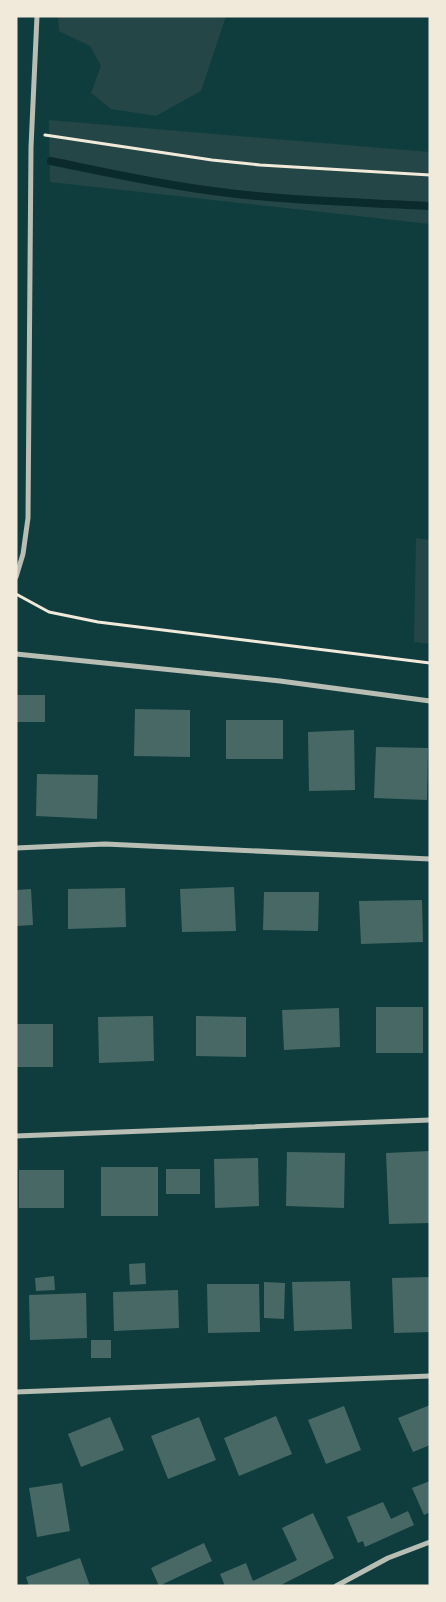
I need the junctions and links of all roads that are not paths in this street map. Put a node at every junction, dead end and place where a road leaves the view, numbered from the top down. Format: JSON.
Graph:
{"nodes":[{"id":1,"x":37,"y":16,"type":"edge"},
{"id":2,"x":16,"y":577,"type":"edge"},
{"id":3,"x":16,"y":654,"type":"edge"},
{"id":4,"x":430,"y":702,"type":"edge"},
{"id":5,"x":16,"y":848,"type":"edge"},
{"id":6,"x":430,"y":859,"type":"edge"},
{"id":7,"x":430,"y":1120,"type":"edge"},
{"id":8,"x":16,"y":1136,"type":"edge"},
{"id":9,"x":430,"y":1376,"type":"edge"},
{"id":10,"x":16,"y":1392,"type":"edge"},
{"id":11,"x":430,"y":1542,"type":"edge"},
{"id":12,"x":336,"y":1586,"type":"edge"}],
"edges":[{"from":1,"to":2,"type":"street"},
{"from":3,"to":4,"type":"street"},
{"from":5,"to":6,"type":"street"},
{"from":7,"to":8,"type":"street"},
{"from":9,"to":10,"type":"street"},
{"from":11,"to":12,"type":"street"}]}
